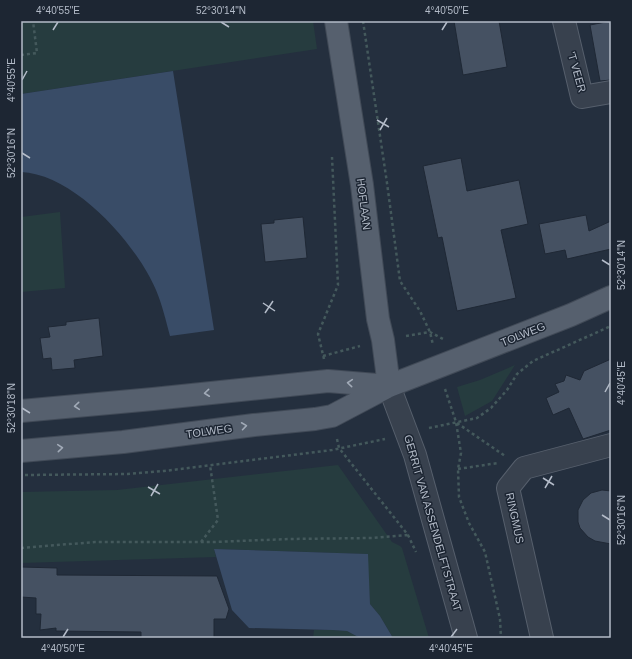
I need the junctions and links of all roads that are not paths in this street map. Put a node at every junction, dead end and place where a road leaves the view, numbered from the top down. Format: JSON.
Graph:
{"nodes":[{"id":1,"x":336,"y":21,"type":"edge"},
{"id":2,"x":564,"y":21,"type":"edge"},
{"id":3,"x":611,"y":92,"type":"edge"},
{"id":4,"x":611,"y":297,"type":"edge"},
{"id":5,"x":389,"y":386,"type":"junction"},
{"id":6,"x":21,"y":411,"type":"edge"},
{"id":7,"x":611,"y":445,"type":"edge"},
{"id":8,"x":21,"y":451,"type":"edge"},
{"id":9,"x":466,"y":638,"type":"edge"},
{"id":10,"x":542,"y":638,"type":"edge"}],
"edges":[{"from":1,"to":5,"type":"main road","name":"HOFLAAN"},
{"from":2,"to":3,"type":"street","name":"'T VEER"},
{"from":4,"to":5,"type":"main road","name":"TOLWEG"},
{"from":5,"to":6,"type":"main road","name":"TOLWEG","one_way":true},
{"from":8,"to":5,"type":"main road","name":"TOLWEG","one_way":true},
{"from":5,"to":9,"type":"street","name":"GERRIT VAN ASSENDELFTSTRAAT"},
{"from":7,"to":10,"type":"street","name":"RINGMUS"}]}
